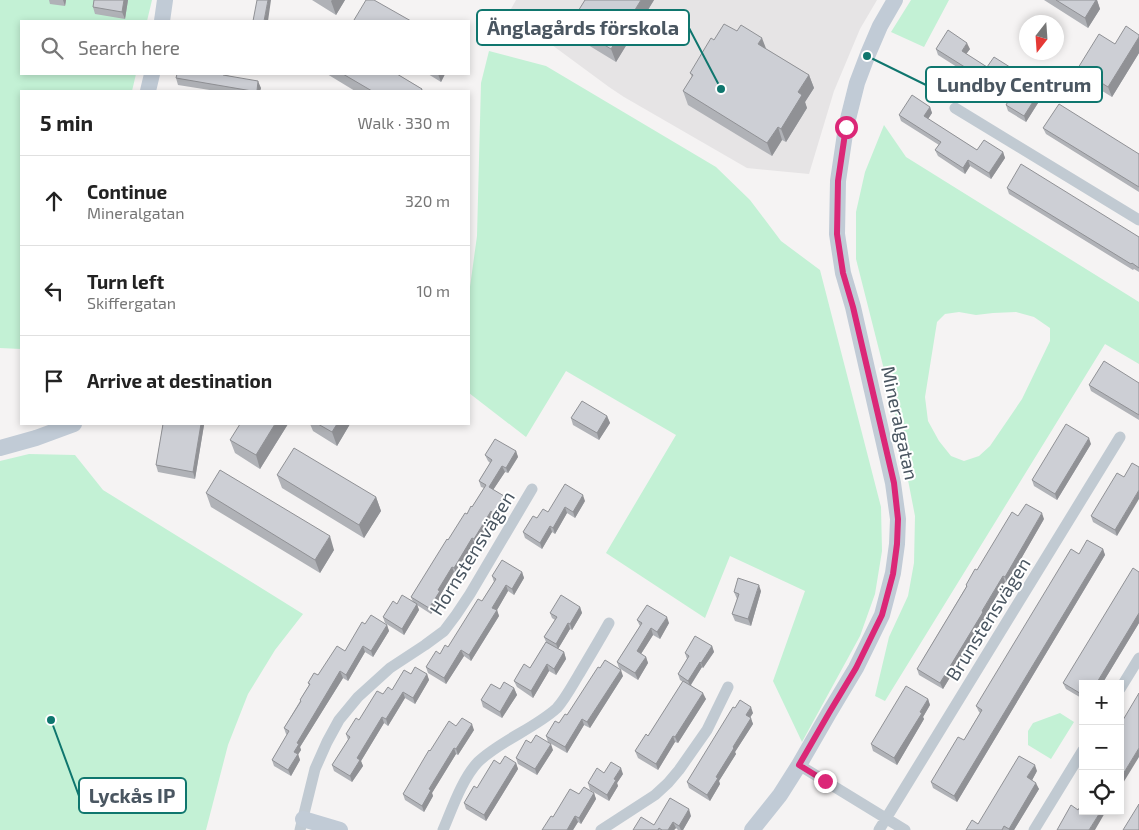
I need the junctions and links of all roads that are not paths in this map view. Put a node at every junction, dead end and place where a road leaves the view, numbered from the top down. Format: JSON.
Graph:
{"nodes":[{"id":1,"x":166,"y":0,"type":"edge"},
{"id":2,"x":895,"y":0,"type":"edge"},
{"id":3,"x":162,"y":20,"type":"edge"},
{"id":4,"x":152,"y":75,"type":"edge"},
{"id":5,"x":148,"y":90,"type":"edge"},
{"id":6,"x":955,"y":108,"type":"dead end"},
{"id":7,"x":1139,"y":220,"type":"edge"},
{"id":8,"x":71,"y":425,"type":"edge"},
{"id":9,"x":1120,"y":437,"type":"dead end"},
{"id":10,"x":0,"y":448,"type":"edge"},
{"id":11,"x":532,"y":489,"type":"dead end"},
{"id":12,"x":609,"y":624,"type":"dead end"},
{"id":13,"x":1139,"y":658,"type":"edge"},
{"id":14,"x":1124,"y":682,"type":"edge"},
{"id":15,"x":728,"y":687,"type":"dead end"},
{"id":16,"x":1079,"y":757,"type":"edge"},
{"id":17,"x":799,"y":765,"type":"junction"},
{"id":18,"x":886,"y":819,"type":"junction"},
{"id":19,"x":302,"y":825,"type":"edge"},
{"id":20,"x":340,"y":830,"type":"edge"},
{"id":21,"x":443,"y":830,"type":"edge"},
{"id":22,"x":602,"y":830,"type":"edge"},
{"id":23,"x":752,"y":830,"type":"edge"},
{"id":24,"x":879,"y":830,"type":"edge"},
{"id":25,"x":905,"y":830,"type":"edge"},
{"id":26,"x":1034,"y":830,"type":"edge"}],
"edges":[{"from":1,"to":3,"type":"street"},
{"from":2,"to":17,"type":"street","name":"Mineralgatan"},
{"from":4,"to":5,"type":"street"},
{"from":6,"to":7,"type":"street"},
{"from":8,"to":10,"type":"street"},
{"from":9,"to":18,"type":"street","name":"Brunstensvägen"},
{"from":11,"to":19,"type":"street","name":"Hornstensvägen"},
{"from":12,"to":21,"type":"street"},
{"from":13,"to":14,"type":"street"},
{"from":15,"to":22,"type":"street"},
{"from":16,"to":26,"type":"street"},
{"from":17,"to":18,"type":"street"},
{"from":17,"to":23,"type":"street","name":"Mineralgatan"},
{"from":18,"to":24,"type":"street","name":"Brunstensvägen"},
{"from":18,"to":25,"type":"street"},
{"from":19,"to":20,"type":"street"}]}
